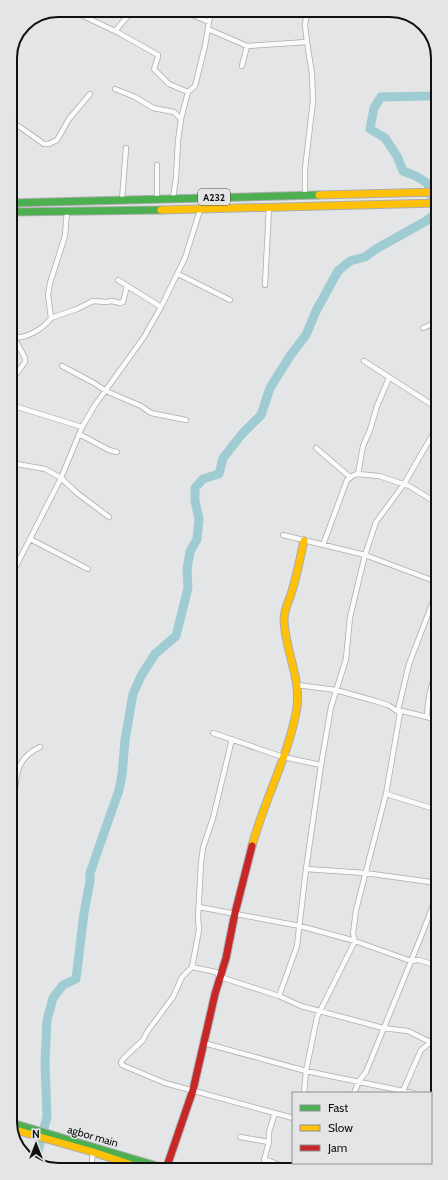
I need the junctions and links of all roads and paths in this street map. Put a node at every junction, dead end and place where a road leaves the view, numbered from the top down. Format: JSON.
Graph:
{"nodes":[{"id":1,"x":86,"y":17,"type":"edge"},
{"id":2,"x":127,"y":17,"type":"edge"},
{"id":3,"x":197,"y":17,"type":"edge"},
{"id":4,"x":210,"y":17,"type":"edge"},
{"id":5,"x":306,"y":17,"type":"edge"},
{"id":6,"x":209,"y":22,"type":"junction"},
{"id":7,"x":208,"y":29,"type":"junction"},
{"id":8,"x":116,"y":31,"type":"junction"},
{"id":9,"x":307,"y":42,"type":"junction"},
{"id":10,"x":247,"y":46,"type":"junction"},
{"id":11,"x":242,"y":66,"type":"dead end"},
{"id":12,"x":115,"y":89,"type":"dead end"},
{"id":13,"x":188,"y":92,"type":"junction"},
{"id":14,"x":90,"y":94,"type":"dead end"},
{"id":15,"x":181,"y":119,"type":"junction"},
{"id":16,"x":17,"y":126,"type":"edge"},
{"id":17,"x":126,"y":148,"type":"dead end"},
{"id":18,"x":157,"y":165,"type":"dead end"},
{"id":19,"x":431,"y":192,"type":"edge"},
{"id":20,"x":306,"y":195,"type":"junction"},
{"id":21,"x":245,"y":197,"type":"junction"},
{"id":22,"x":173,"y":198,"type":"junction"},
{"id":23,"x":157,"y":199,"type":"junction"},
{"id":24,"x":122,"y":200,"type":"junction"},
{"id":25,"x":17,"y":202,"type":"edge"},
{"id":26,"x":431,"y":203,"type":"edge"},
{"id":27,"x":269,"y":207,"type":"junction"},
{"id":28,"x":245,"y":208,"type":"junction"},
{"id":29,"x":200,"y":210,"type":"junction"},
{"id":30,"x":68,"y":211,"type":"junction"},
{"id":31,"x":17,"y":212,"type":"edge"},
{"id":32,"x":178,"y":274,"type":"junction"},
{"id":33,"x":118,"y":280,"type":"dead end"},
{"id":34,"x":265,"y":285,"type":"dead end"},
{"id":35,"x":127,"y":286,"type":"junction"},
{"id":36,"x":230,"y":300,"type":"dead end"},
{"id":37,"x":161,"y":307,"type":"junction"},
{"id":38,"x":51,"y":318,"type":"junction"},
{"id":39,"x":431,"y":325,"type":"edge"},
{"id":40,"x":423,"y":328,"type":"dead end"},
{"id":41,"x":17,"y":336,"type":"edge"},
{"id":42,"x":17,"y":345,"type":"edge"},
{"id":43,"x":364,"y":361,"type":"dead end"},
{"id":44,"x":62,"y":366,"type":"dead end"},
{"id":45,"x":17,"y":373,"type":"edge"},
{"id":46,"x":389,"y":378,"type":"junction"},
{"id":47,"x":106,"y":391,"type":"junction"},
{"id":48,"x":431,"y":404,"type":"edge"},
{"id":49,"x":17,"y":407,"type":"edge"},
{"id":50,"x":186,"y":420,"type":"dead end"},
{"id":51,"x":82,"y":427,"type":"junction"},
{"id":52,"x":79,"y":434,"type":"junction"},
{"id":53,"x":431,"y":437,"type":"edge"},
{"id":54,"x":316,"y":448,"type":"dead end"},
{"id":55,"x":117,"y":452,"type":"dead end"},
{"id":56,"x":17,"y":464,"type":"edge"},
{"id":57,"x":358,"y":474,"type":"junction"},
{"id":58,"x":350,"y":477,"type":"junction"},
{"id":59,"x":61,"y":478,"type":"junction"},
{"id":60,"x":404,"y":484,"type":"junction"},
{"id":61,"x":431,"y":500,"type":"edge"},
{"id":62,"x":109,"y":518,"type":"dead end"},
{"id":63,"x":283,"y":535,"type":"dead end"},
{"id":64,"x":30,"y":540,"type":"junction"},
{"id":65,"x":304,"y":540,"type":"junction"},
{"id":66,"x":323,"y":545,"type":"junction"},
{"id":67,"x":365,"y":555,"type":"junction"},
{"id":68,"x":17,"y":565,"type":"edge"},
{"id":69,"x":88,"y":569,"type":"dead end"},
{"id":70,"x":431,"y":580,"type":"edge"},
{"id":71,"x":431,"y":607,"type":"edge"},
{"id":72,"x":297,"y":685,"type":"junction"},
{"id":73,"x":431,"y":685,"type":"edge"},
{"id":74,"x":336,"y":690,"type":"junction"},
{"id":75,"x":400,"y":702,"type":"junction"},
{"id":76,"x":388,"y":705,"type":"junction"},
{"id":77,"x":399,"y":712,"type":"junction"},
{"id":78,"x":427,"y":717,"type":"junction"},
{"id":79,"x":431,"y":719,"type":"edge"},
{"id":80,"x":213,"y":733,"type":"dead end"},
{"id":81,"x":232,"y":739,"type":"junction"},
{"id":82,"x":40,"y":747,"type":"dead end"},
{"id":83,"x":283,"y":757,"type":"junction"},
{"id":84,"x":321,"y":765,"type":"junction"},
{"id":85,"x":17,"y":779,"type":"edge"},
{"id":86,"x":386,"y":794,"type":"junction"},
{"id":87,"x":431,"y":808,"type":"edge"},
{"id":88,"x":306,"y":869,"type":"junction"},
{"id":89,"x":365,"y":873,"type":"junction"},
{"id":90,"x":431,"y":882,"type":"edge"},
{"id":91,"x":199,"y":907,"type":"junction"},
{"id":92,"x":431,"y":911,"type":"edge"},
{"id":93,"x":235,"y":913,"type":"junction"},
{"id":94,"x":300,"y":926,"type":"junction"},
{"id":95,"x":355,"y":941,"type":"junction"},
{"id":96,"x":411,"y":961,"type":"junction"},
{"id":97,"x":431,"y":964,"type":"edge"},
{"id":98,"x":192,"y":967,"type":"junction"},
{"id":99,"x":220,"y":977,"type":"junction"},
{"id":100,"x":279,"y":996,"type":"junction"},
{"id":101,"x":320,"y":1011,"type":"junction"},
{"id":102,"x":383,"y":1028,"type":"junction"},
{"id":103,"x":431,"y":1042,"type":"joint"},
{"id":104,"x":204,"y":1043,"type":"junction"},
{"id":105,"x":306,"y":1071,"type":"junction"},
{"id":106,"x":359,"y":1081,"type":"junction"},
{"id":107,"x":193,"y":1090,"type":"junction"},
{"id":108,"x":304,"y":1092,"type":"edge"},
{"id":109,"x":354,"y":1092,"type":"edge"},
{"id":110,"x":402,"y":1092,"type":"edge"},
{"id":111,"x":275,"y":1113,"type":"junction"},
{"id":112,"x":292,"y":1118,"type":"edge"},
{"id":113,"x":17,"y":1126,"type":"edge"},
{"id":114,"x":18,"y":1130,"type":"edge"},
{"id":115,"x":27,"y":1131,"type":"junction"},
{"id":116,"x":47,"y":1137,"type":"junction"},
{"id":117,"x":240,"y":1137,"type":"dead end"},
{"id":118,"x":269,"y":1142,"type":"junction"},
{"id":119,"x":93,"y":1152,"type":"junction"},
{"id":120,"x":92,"y":1163,"type":"edge"},
{"id":121,"x":131,"y":1163,"type":"edge"},
{"id":122,"x":132,"y":1163,"type":"edge"},
{"id":123,"x":169,"y":1163,"type":"edge"},
{"id":124,"x":274,"y":1163,"type":"edge"}],
"edges":[{"from":1,"to":8,"type":"street"},
{"from":2,"to":8,"type":"street"},
{"from":3,"to":6,"type":"street"},
{"from":4,"to":6,"type":"street"},
{"from":5,"to":9,"type":"street"},
{"from":6,"to":7,"type":"street"},
{"from":7,"to":10,"type":"street"},
{"from":7,"to":13,"type":"street"},
{"from":8,"to":13,"type":"street"},
{"from":9,"to":10,"type":"street"},
{"from":9,"to":20,"type":"street"},
{"from":10,"to":11,"type":"street"},
{"from":12,"to":15,"type":"street"},
{"from":13,"to":15,"type":"street"},
{"from":14,"to":16,"type":"street"},
{"from":15,"to":22,"type":"street"},
{"from":17,"to":24,"type":"street"},
{"from":18,"to":23,"type":"street"},
{"from":19,"to":20,"type":"main road","number":"A232"},
{"from":20,"to":21,"type":"main road","number":"A232"},
{"from":21,"to":22,"type":"main road","number":"A232"},
{"from":21,"to":28,"type":"main road"},
{"from":22,"to":23,"type":"main road","number":"A232"},
{"from":23,"to":24,"type":"main road","number":"A232"},
{"from":24,"to":25,"type":"main road","number":"A232"},
{"from":26,"to":27,"type":"main road","number":"A232"},
{"from":27,"to":28,"type":"main road","number":"A232"},
{"from":27,"to":34,"type":"street"},
{"from":28,"to":29,"type":"main road","number":"A232"},
{"from":29,"to":30,"type":"main road","number":"A232"},
{"from":29,"to":32,"type":"street"},
{"from":30,"to":31,"type":"main road","number":"A232"},
{"from":30,"to":38,"type":"street"},
{"from":32,"to":36,"type":"street"},
{"from":32,"to":37,"type":"street"},
{"from":33,"to":35,"type":"street"},
{"from":35,"to":37,"type":"street"},
{"from":35,"to":38,"type":"street"},
{"from":37,"to":47,"type":"street"},
{"from":38,"to":41,"type":"street"},
{"from":39,"to":40,"type":"street"},
{"from":42,"to":45,"type":"street"},
{"from":43,"to":46,"type":"street"},
{"from":44,"to":47,"type":"street"},
{"from":46,"to":48,"type":"street"},
{"from":46,"to":57,"type":"street"},
{"from":47,"to":50,"type":"street"},
{"from":47,"to":51,"type":"street"},
{"from":49,"to":51,"type":"street"},
{"from":51,"to":52,"type":"street"},
{"from":52,"to":55,"type":"street"},
{"from":52,"to":59,"type":"street"},
{"from":53,"to":60,"type":"street"},
{"from":54,"to":58,"type":"street"},
{"from":56,"to":59,"type":"street"},
{"from":57,"to":58,"type":"street"},
{"from":57,"to":60,"type":"street"},
{"from":58,"to":66,"type":"street"},
{"from":59,"to":62,"type":"street"},
{"from":59,"to":64,"type":"street"},
{"from":60,"to":61,"type":"street"},
{"from":60,"to":67,"type":"street"},
{"from":63,"to":65,"type":"street"},
{"from":64,"to":68,"type":"street"},
{"from":64,"to":69,"type":"street"},
{"from":65,"to":66,"type":"street"},
{"from":65,"to":72,"type":"main road"},
{"from":66,"to":67,"type":"street"},
{"from":67,"to":70,"type":"street"},
{"from":67,"to":74,"type":"street"},
{"from":71,"to":75,"type":"street"},
{"from":72,"to":74,"type":"street"},
{"from":72,"to":83,"type":"main road"},
{"from":73,"to":78,"type":"street"},
{"from":74,"to":76,"type":"street"},
{"from":74,"to":84,"type":"street"},
{"from":75,"to":76,"type":"street"},
{"from":75,"to":77,"type":"street"},
{"from":76,"to":77,"type":"street"},
{"from":77,"to":78,"type":"street"},
{"from":77,"to":86,"type":"street"},
{"from":78,"to":79,"type":"street"},
{"from":80,"to":81,"type":"street"},
{"from":81,"to":83,"type":"street"},
{"from":81,"to":91,"type":"street"},
{"from":82,"to":85,"type":"street"},
{"from":83,"to":84,"type":"street"},
{"from":83,"to":93,"type":"main road"},
{"from":84,"to":88,"type":"street"},
{"from":86,"to":87,"type":"street"},
{"from":86,"to":89,"type":"street"},
{"from":88,"to":89,"type":"street"},
{"from":88,"to":94,"type":"street"},
{"from":89,"to":90,"type":"street"},
{"from":89,"to":95,"type":"street"},
{"from":91,"to":93,"type":"street"},
{"from":91,"to":98,"type":"street"},
{"from":92,"to":96,"type":"street"},
{"from":93,"to":94,"type":"street"},
{"from":93,"to":99,"type":"main road"},
{"from":94,"to":95,"type":"street"},
{"from":94,"to":100,"type":"street"},
{"from":95,"to":96,"type":"street"},
{"from":95,"to":101,"type":"street"},
{"from":96,"to":97,"type":"street"},
{"from":96,"to":102,"type":"street"},
{"from":98,"to":99,"type":"street"},
{"from":98,"to":107,"type":"street"},
{"from":99,"to":100,"type":"street"},
{"from":99,"to":104,"type":"main road"},
{"from":100,"to":101,"type":"street"},
{"from":101,"to":102,"type":"street"},
{"from":101,"to":105,"type":"street"},
{"from":102,"to":103,"type":"street"},
{"from":102,"to":106,"type":"street"},
{"from":103,"to":110,"type":"street"},
{"from":104,"to":105,"type":"street"},
{"from":104,"to":107,"type":"main road"},
{"from":105,"to":106,"type":"street"},
{"from":105,"to":108,"type":"street"},
{"from":106,"to":109,"type":"street"},
{"from":106,"to":110,"type":"street"},
{"from":107,"to":111,"type":"street"},
{"from":107,"to":123,"type":"main road"},
{"from":111,"to":112,"type":"street"},
{"from":111,"to":118,"type":"street"},
{"from":113,"to":115,"type":"main road","name":"agbor main"},
{"from":114,"to":115,"type":"main road","name":"agbor main"},
{"from":115,"to":116,"type":"main road","name":"agbor main"},
{"from":116,"to":119,"type":"main road","name":"agbor main"},
{"from":116,"to":122,"type":"main road","name":"agbor main"},
{"from":117,"to":118,"type":"street"},
{"from":118,"to":124,"type":"street"},
{"from":119,"to":120,"type":"street"},
{"from":119,"to":121,"type":"main road","name":"agbor main"}]}
